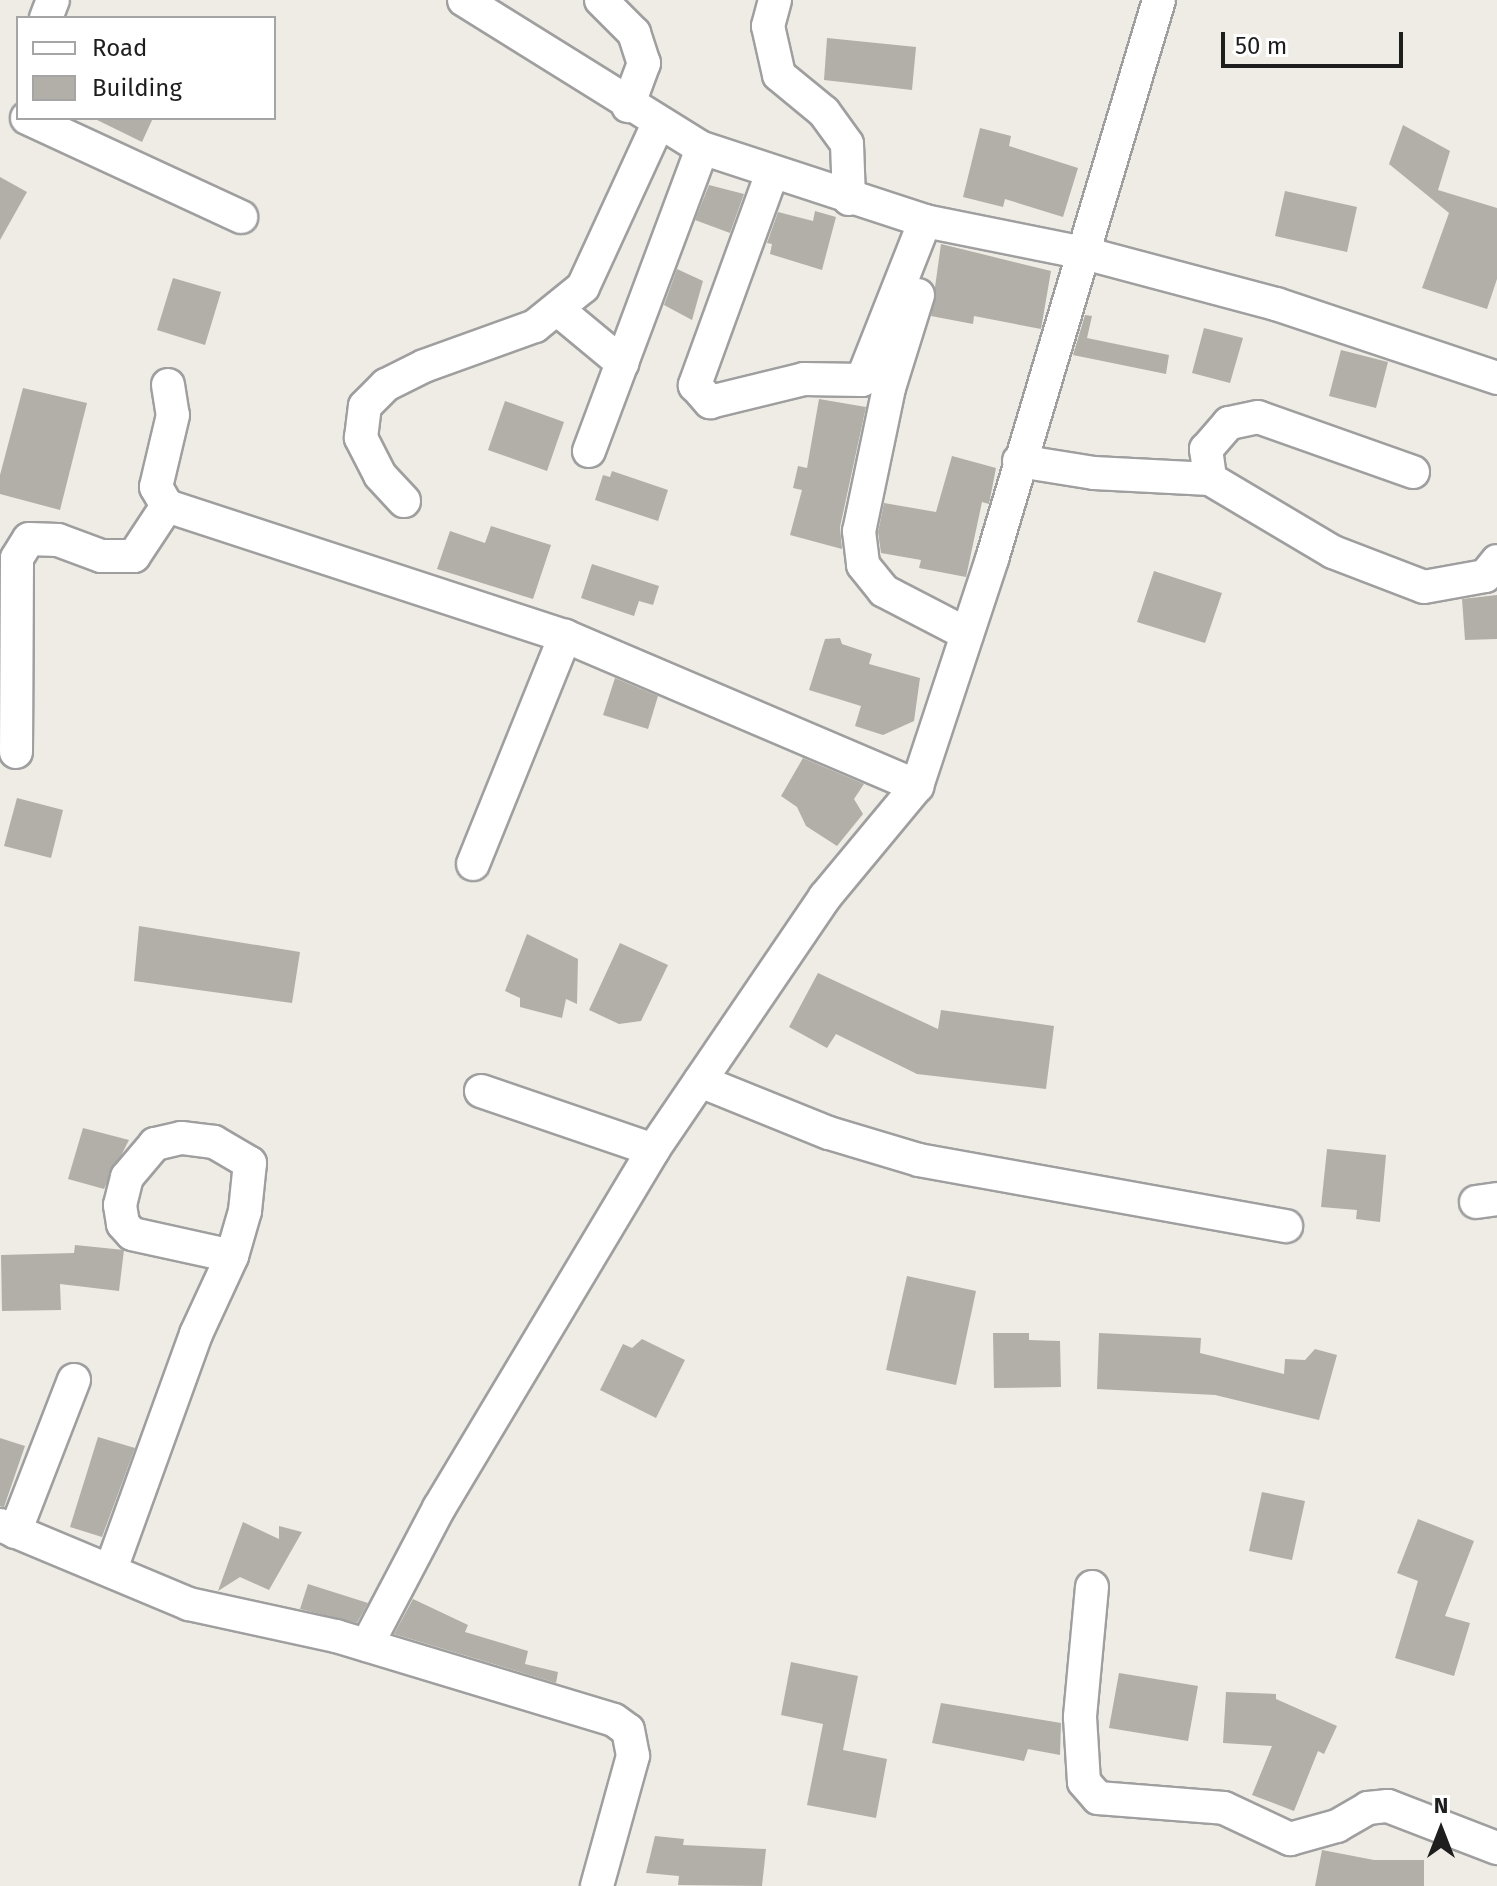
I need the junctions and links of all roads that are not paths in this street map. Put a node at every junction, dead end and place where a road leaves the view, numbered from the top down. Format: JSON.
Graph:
{"nodes":[{"id":1,"x":464,"y":0,"type":"edge"},
{"id":2,"x":601,"y":0,"type":"edge"},
{"id":3,"x":775,"y":0,"type":"edge"},
{"id":4,"x":1159,"y":0,"type":"edge"},
{"id":5,"x":628,"y":106,"type":"junction"},
{"id":6,"x":31,"y":120,"type":"edge"},
{"id":7,"x":658,"y":124,"type":"junction"},
{"id":8,"x":702,"y":148,"type":"junction"},
{"id":9,"x":772,"y":173,"type":"junction"},
{"id":10,"x":849,"y":199,"type":"junction"},
{"id":11,"x":241,"y":217,"type":"dead end"},
{"id":12,"x":925,"y":221,"type":"junction"},
{"id":13,"x":1084,"y":253,"type":"junction"},
{"id":14,"x":918,"y":295,"type":"dead end"},
{"id":15,"x":557,"y":309,"type":"junction"},
{"id":16,"x":622,"y":363,"type":"junction"},
{"id":17,"x":1497,"y":378,"type":"edge"},
{"id":18,"x":168,"y":385,"type":"dead end"},
{"id":19,"x":589,"y":451,"type":"dead end"},
{"id":20,"x":1019,"y":461,"type":"junction"},
{"id":21,"x":1413,"y":472,"type":"dead end"},
{"id":22,"x":1210,"y":479,"type":"junction"},
{"id":23,"x":404,"y":501,"type":"dead end"},
{"id":24,"x":167,"y":506,"type":"junction"},
{"id":25,"x":1497,"y":561,"type":"edge"},
{"id":26,"x":967,"y":634,"type":"junction"},
{"id":27,"x":565,"y":636,"type":"junction"},
{"id":28,"x":16,"y":752,"type":"dead end"},
{"id":29,"x":917,"y":786,"type":"junction"},
{"id":30,"x":473,"y":864,"type":"dead end"},
{"id":31,"x":700,"y":1081,"type":"junction"},
{"id":32,"x":481,"y":1091,"type":"dead end"},
{"id":33,"x":653,"y":1150,"type":"junction"},
{"id":34,"x":1286,"y":1226,"type":"dead end"},
{"id":35,"x":232,"y":1256,"type":"junction"},
{"id":36,"x":74,"y":1380,"type":"dead end"},
{"id":37,"x":7,"y":1528,"type":"edge"},
{"id":38,"x":111,"y":1569,"type":"junction"},
{"id":39,"x":1092,"y":1587,"type":"dead end"},
{"id":40,"x":367,"y":1645,"type":"junction"},
{"id":41,"x":1497,"y":1848,"type":"edge"},
{"id":42,"x":597,"y":1886,"type":"edge"}],
"edges":[{"from":1,"to":5,"type":"street"},
{"from":2,"to":5,"type":"street"},
{"from":3,"to":10,"type":"street"},
{"from":4,"to":13,"type":"street"},
{"from":5,"to":7,"type":"street"},
{"from":6,"to":11,"type":"street"},
{"from":7,"to":8,"type":"street"},
{"from":7,"to":15,"type":"street"},
{"from":8,"to":9,"type":"street"},
{"from":8,"to":16,"type":"street"},
{"from":9,"to":10,"type":"street"},
{"from":9,"to":12,"type":"street"},
{"from":10,"to":12,"type":"street"},
{"from":12,"to":13,"type":"street"},
{"from":13,"to":17,"type":"street"},
{"from":13,"to":20,"type":"street"},
{"from":14,"to":26,"type":"street"},
{"from":15,"to":16,"type":"street"},
{"from":15,"to":23,"type":"street"},
{"from":16,"to":19,"type":"street"},
{"from":18,"to":24,"type":"street"},
{"from":20,"to":22,"type":"street"},
{"from":20,"to":26,"type":"street"},
{"from":21,"to":22,"type":"street"},
{"from":22,"to":25,"type":"street"},
{"from":24,"to":27,"type":"street"},
{"from":24,"to":28,"type":"street"},
{"from":26,"to":29,"type":"street"},
{"from":27,"to":29,"type":"street"},
{"from":27,"to":30,"type":"street"},
{"from":29,"to":31,"type":"street"},
{"from":31,"to":33,"type":"street"},
{"from":31,"to":34,"type":"street"},
{"from":32,"to":33,"type":"street"},
{"from":33,"to":40,"type":"street"},
{"from":35,"to":35,"type":"street"},
{"from":35,"to":38,"type":"street"},
{"from":36,"to":37,"type":"street"},
{"from":37,"to":38,"type":"street"},
{"from":38,"to":40,"type":"street"},
{"from":39,"to":41,"type":"street"},
{"from":40,"to":42,"type":"street"}]}
